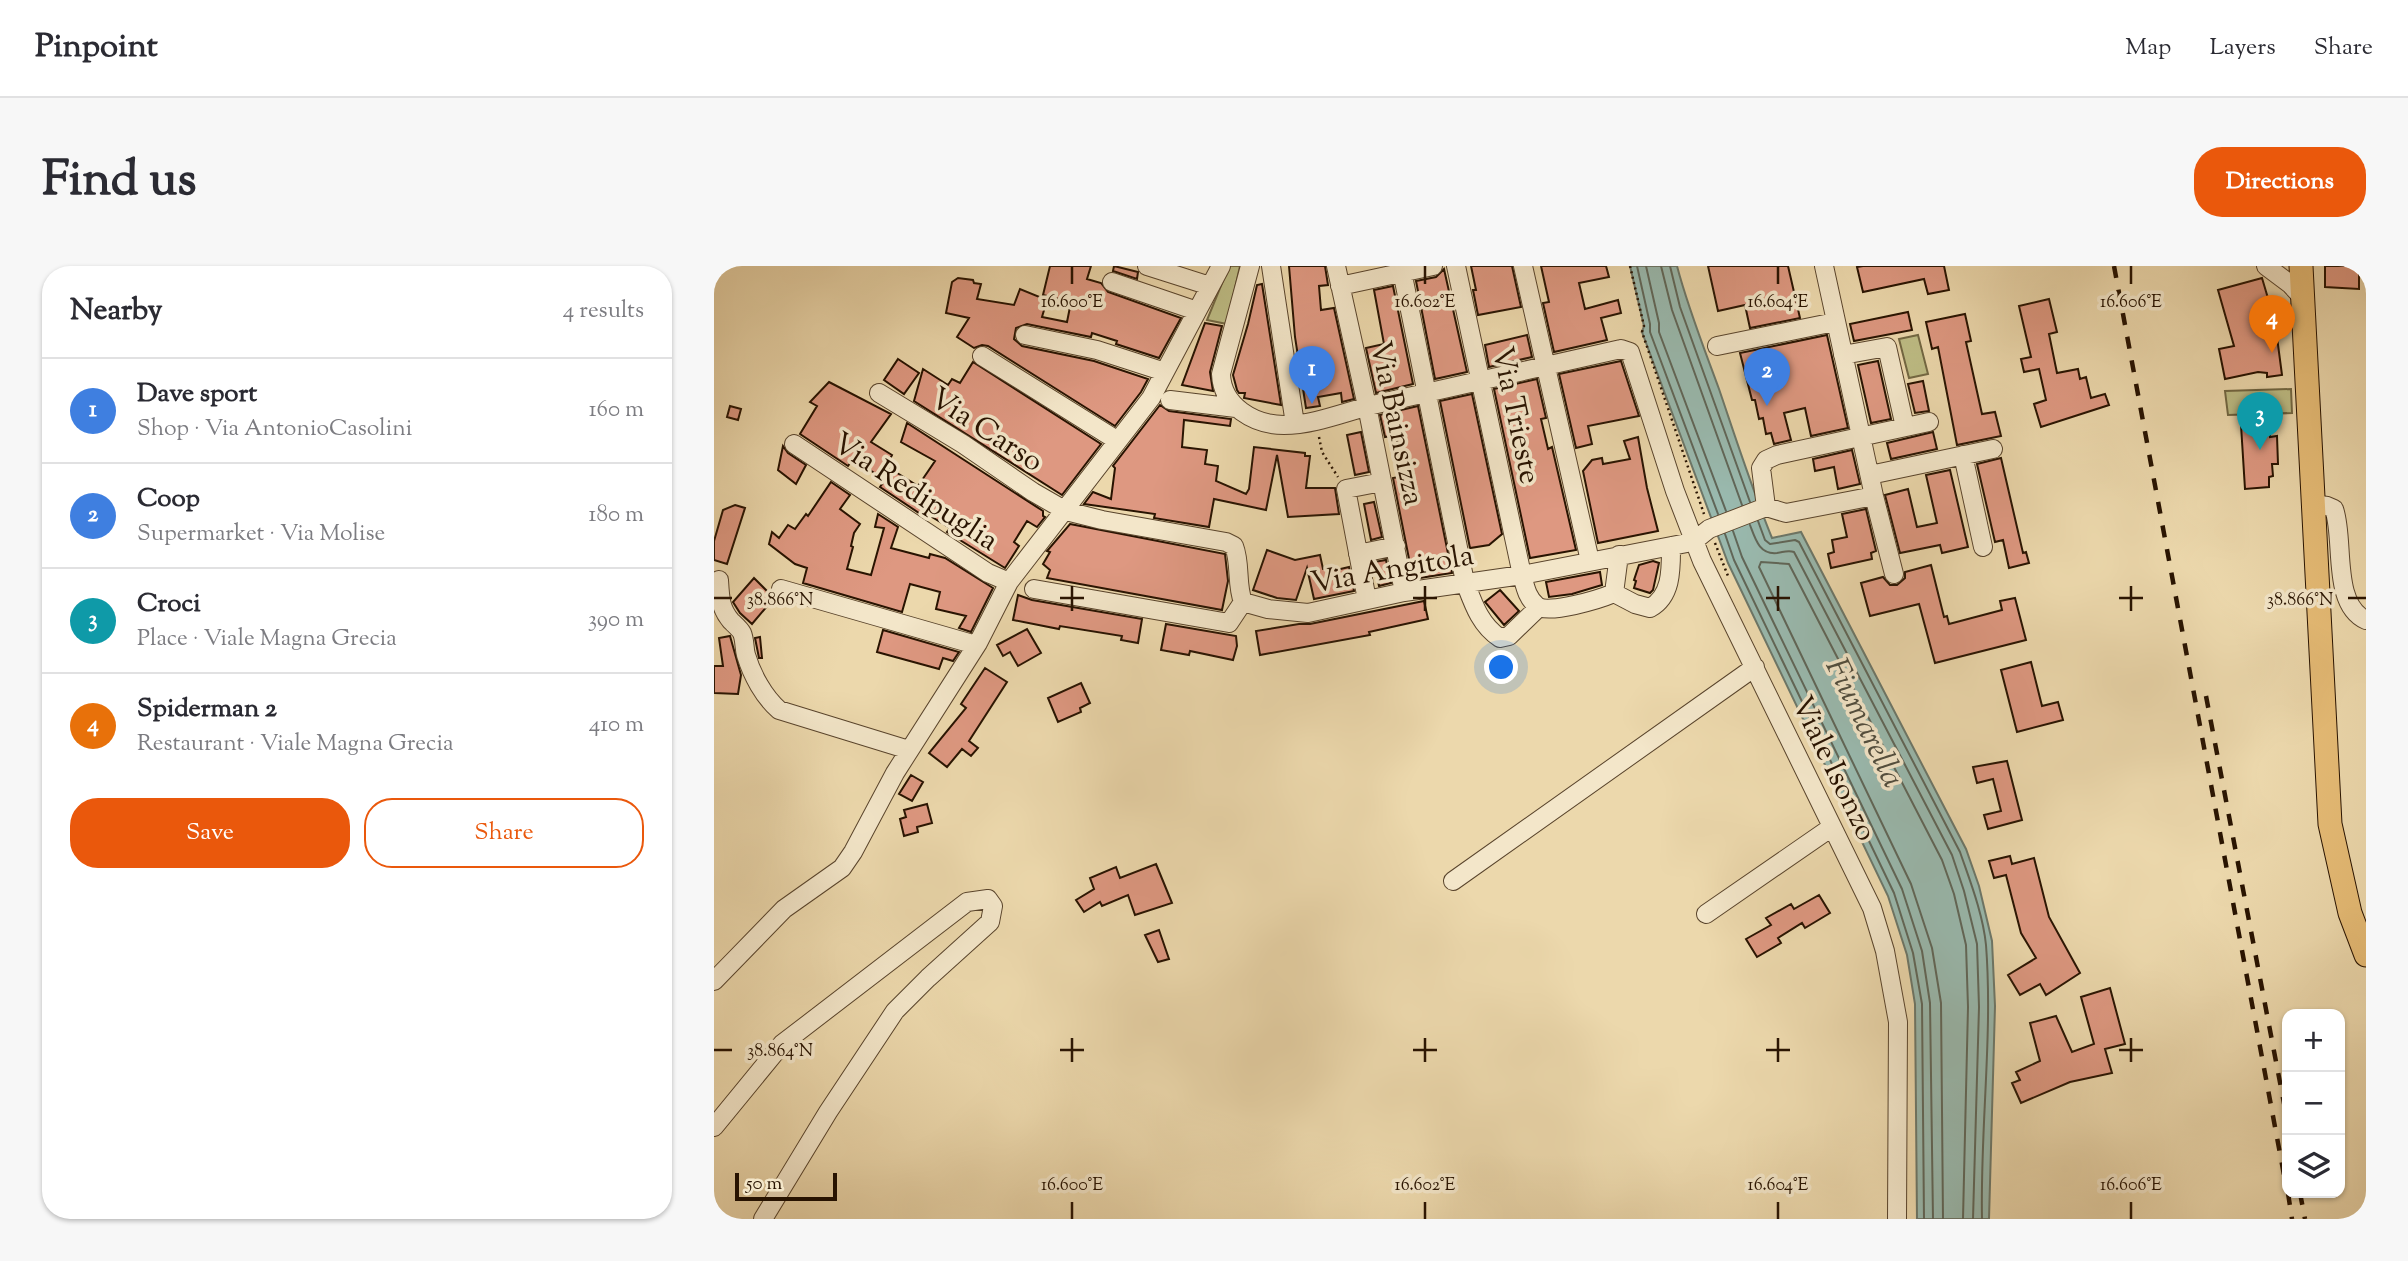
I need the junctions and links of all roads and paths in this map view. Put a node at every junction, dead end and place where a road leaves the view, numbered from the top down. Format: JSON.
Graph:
{"nodes":[{"id":1,"x":1147,"y":266,"type":"edge"},
{"id":2,"x":1221,"y":266,"type":"edge"},
{"id":3,"x":1250,"y":266,"type":"edge"},
{"id":4,"x":1271,"y":266,"type":"edge"},
{"id":5,"x":1336,"y":266,"type":"edge"},
{"id":6,"x":1433,"y":266,"type":"edge"},
{"id":7,"x":1456,"y":266,"type":"edge"},
{"id":8,"x":1522,"y":266,"type":"edge"},
{"id":9,"x":1630,"y":266,"type":"edge"},
{"id":10,"x":1824,"y":266,"type":"edge"},
{"id":11,"x":2266,"y":266,"type":"edge"},
{"id":12,"x":2301,"y":266,"type":"edge"},
{"id":13,"x":1402,"y":269,"type":"edge"},
{"id":14,"x":1112,"y":282,"type":"dead end"},
{"id":15,"x":1210,"y":286,"type":"junction"},
{"id":16,"x":1340,"y":286,"type":"junction"},
{"id":17,"x":2302,"y":297,"type":"junction"},
{"id":18,"x":1197,"y":311,"type":"junction"},
{"id":19,"x":1835,"y":322,"type":"junction"},
{"id":20,"x":1025,"y":335,"type":"dead end"},
{"id":21,"x":1717,"y":346,"type":"dead end"},
{"id":22,"x":1843,"y":355,"type":"junction"},
{"id":23,"x":982,"y":356,"type":"dead end"},
{"id":24,"x":1544,"y":366,"type":"junction"},
{"id":25,"x":1165,"y":372,"type":"junction"},
{"id":26,"x":1482,"y":380,"type":"junction"},
{"id":27,"x":1428,"y":392,"type":"junction"},
{"id":28,"x":879,"y":393,"type":"dead end"},
{"id":29,"x":1161,"y":397,"type":"junction"},
{"id":30,"x":1367,"y":406,"type":"junction"},
{"id":31,"x":1242,"y":412,"type":"junction"},
{"id":32,"x":1929,"y":422,"type":"dead end"},
{"id":33,"x":1294,"y":424,"type":"junction"},
{"id":34,"x":1905,"y":427,"type":"junction"},
{"id":35,"x":1318,"y":432,"type":"dead end"},
{"id":36,"x":1861,"y":436,"type":"junction"},
{"id":37,"x":1118,"y":441,"type":"junction"},
{"id":38,"x":794,"y":444,"type":"dead end"},
{"id":39,"x":1993,"y":449,"type":"dead end"},
{"id":40,"x":1963,"y":455,"type":"junction"},
{"id":41,"x":1875,"y":473,"type":"junction"},
{"id":42,"x":1382,"y":482,"type":"junction"},
{"id":43,"x":1346,"y":489,"type":"junction"},
{"id":44,"x":1874,"y":496,"type":"junction"},
{"id":45,"x":2314,"y":504,"type":"junction"},
{"id":46,"x":1766,"y":507,"type":"junction"},
{"id":47,"x":1066,"y":511,"type":"junction"},
{"id":48,"x":1709,"y":529,"type":"junction"},
{"id":49,"x":1695,"y":541,"type":"junction"},
{"id":50,"x":1396,"y":546,"type":"junction"},
{"id":51,"x":1671,"y":546,"type":"junction"},
{"id":52,"x":1983,"y":547,"type":"dead end"},
{"id":53,"x":1358,"y":554,"type":"junction"},
{"id":54,"x":1619,"y":555,"type":"junction"},
{"id":55,"x":1590,"y":561,"type":"junction"},
{"id":56,"x":1894,"y":574,"type":"dead end"},
{"id":57,"x":1521,"y":575,"type":"junction"},
{"id":58,"x":719,"y":580,"type":"dead end"},
{"id":59,"x":1009,"y":582,"type":"junction"},
{"id":60,"x":1465,"y":582,"type":"junction"},
{"id":61,"x":781,"y":589,"type":"dead end"},
{"id":62,"x":1034,"y":589,"type":"dead end"},
{"id":63,"x":1405,"y":592,"type":"junction"},
{"id":64,"x":1614,"y":593,"type":"junction"},
{"id":65,"x":1367,"y":600,"type":"junction"},
{"id":66,"x":1243,"y":602,"type":"junction"},
{"id":67,"x":1538,"y":608,"type":"junction"},
{"id":68,"x":2366,"y":620,"type":"edge"},
{"id":69,"x":976,"y":645,"type":"junction"},
{"id":70,"x":1755,"y":667,"type":"junction"},
{"id":71,"x":909,"y":750,"type":"junction"},
{"id":72,"x":1832,"y":827,"type":"junction"},
{"id":73,"x":1453,"y":881,"type":"dead end"},
{"id":74,"x":1706,"y":914,"type":"dead end"},
{"id":75,"x":2366,"y":955,"type":"edge"},
{"id":76,"x":714,"y":981,"type":"edge"},
{"id":77,"x":714,"y":1127,"type":"edge"},
{"id":78,"x":763,"y":1219,"type":"edge"},
{"id":79,"x":1897,"y":1219,"type":"edge"}],
"edges":[{"from":1,"to":15,"type":"street"},
{"from":2,"to":15,"type":"street"},
{"from":3,"to":31,"type":"street"},
{"from":4,"to":33,"type":"street"},
{"from":5,"to":16,"type":"street","name":"Via Bainsizza"},
{"from":6,"to":13,"type":"street"},
{"from":7,"to":26,"type":"street","name":"Via Trieste"},
{"from":8,"to":24,"type":"street"},
{"from":9,"to":48,"type":"path"},
{"from":10,"to":19,"type":"street"},
{"from":11,"to":17,"type":"street"},
{"from":12,"to":17,"type":"main road"},
{"from":13,"to":16,"type":"street"},
{"from":13,"to":27,"type":"street"},
{"from":14,"to":18,"type":"street"},
{"from":15,"to":18,"type":"street"},
{"from":16,"to":30,"type":"street","name":"Via Bainsizza"},
{"from":17,"to":45,"type":"main road"},
{"from":18,"to":25,"type":"street"},
{"from":19,"to":21,"type":"street"},
{"from":19,"to":22,"type":"street"},
{"from":20,"to":25,"type":"street"},
{"from":22,"to":34,"type":"street"},
{"from":22,"to":36,"type":"street"},
{"from":23,"to":37,"type":"street"},
{"from":24,"to":26,"type":"street"},
{"from":24,"to":49,"type":"street","name":"Viale Isonzo"},
{"from":24,"to":55,"type":"street"},
{"from":25,"to":29,"type":"street"},
{"from":26,"to":27,"type":"street"},
{"from":26,"to":57,"type":"street","name":"Via Trieste"},
{"from":27,"to":30,"type":"street"},
{"from":27,"to":60,"type":"street"},
{"from":28,"to":47,"type":"street","name":"Via Carso"},
{"from":29,"to":31,"type":"street"},
{"from":29,"to":37,"type":"street"},
{"from":30,"to":33,"type":"street"},
{"from":30,"to":42,"type":"street","name":"Via Bainsizza"},
{"from":31,"to":33,"type":"street"},
{"from":32,"to":34,"type":"street"},
{"from":34,"to":36,"type":"street"},
{"from":35,"to":43,"type":"path"},
{"from":36,"to":41,"type":"street"},
{"from":36,"to":46,"type":"street"},
{"from":37,"to":47,"type":"street"},
{"from":38,"to":59,"type":"street","name":"Via Redipuglia"},
{"from":39,"to":40,"type":"street"},
{"from":40,"to":41,"type":"street"},
{"from":40,"to":52,"type":"street"},
{"from":41,"to":44,"type":"street"},
{"from":42,"to":43,"type":"street"},
{"from":42,"to":50,"type":"street","name":"Via Bainsizza"},
{"from":43,"to":53,"type":"street"},
{"from":44,"to":46,"type":"street"},
{"from":44,"to":56,"type":"street"},
{"from":45,"to":68,"type":"street"},
{"from":45,"to":75,"type":"main road"},
{"from":46,"to":48,"type":"street"},
{"from":47,"to":59,"type":"street"},
{"from":47,"to":66,"type":"street","name":"Via Carso"},
{"from":48,"to":49,"type":"street"},
{"from":49,"to":51,"type":"street","name":"Via Angitola"},
{"from":49,"to":70,"type":"street","name":"Viale Isonzo"},
{"from":50,"to":53,"type":"street"},
{"from":50,"to":63,"type":"street","name":"Via Bainsizza"},
{"from":51,"to":54,"type":"street","name":"Via Angitola"},
{"from":51,"to":64,"type":"street"},
{"from":53,"to":65,"type":"street"},
{"from":54,"to":55,"type":"street","name":"Via Angitola"},
{"from":54,"to":64,"type":"street"},
{"from":55,"to":57,"type":"street","name":"Via Angitola"},
{"from":57,"to":60,"type":"street","name":"Via Angitola"},
{"from":57,"to":67,"type":"street","name":"Via Trieste"},
{"from":58,"to":71,"type":"street"},
{"from":59,"to":69,"type":"street"},
{"from":60,"to":63,"type":"street","name":"Via Angitola"},
{"from":60,"to":67,"type":"street"},
{"from":61,"to":69,"type":"street"},
{"from":62,"to":66,"type":"street"},
{"from":63,"to":65,"type":"street","name":"Via Angitola"},
{"from":64,"to":67,"type":"street"},
{"from":65,"to":66,"type":"street","name":"Via Angitola"},
{"from":69,"to":71,"type":"street"},
{"from":70,"to":72,"type":"street","name":"Viale Isonzo"},
{"from":70,"to":73,"type":"street"},
{"from":71,"to":76,"type":"street"},
{"from":72,"to":74,"type":"street"},
{"from":72,"to":79,"type":"street","name":"Viale Isonzo"},
{"from":77,"to":78,"type":"street"}]}
